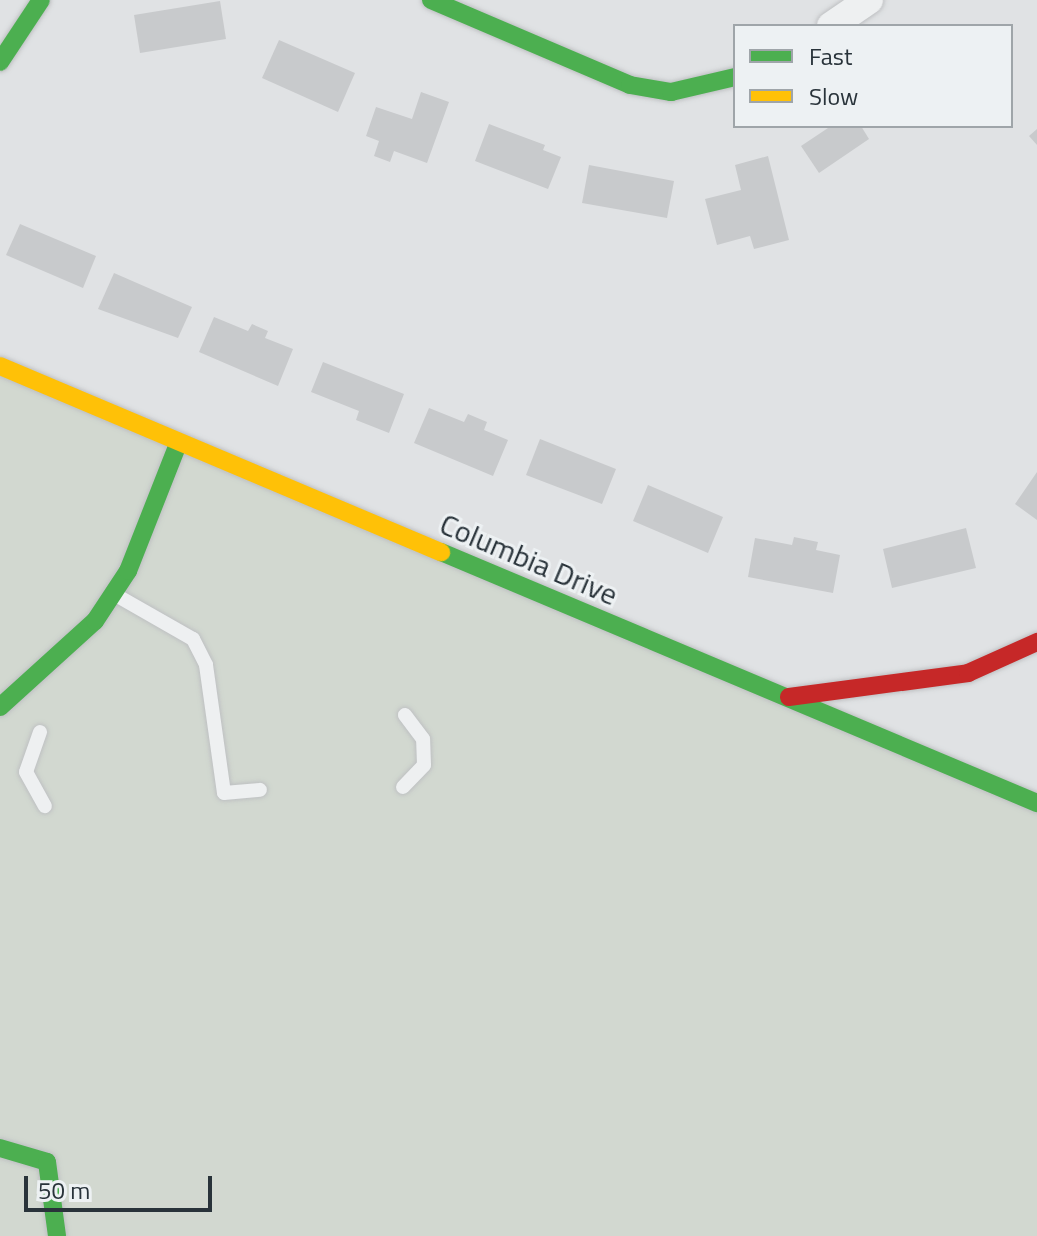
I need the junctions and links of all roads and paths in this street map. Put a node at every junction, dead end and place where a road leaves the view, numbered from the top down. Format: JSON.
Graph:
{"nodes":[{"id":1,"x":41,"y":0,"type":"edge"},
{"id":2,"x":431,"y":0,"type":"edge"},
{"id":3,"x":869,"y":0,"type":"edge"},
{"id":4,"x":834,"y":24,"type":"edge"},
{"id":5,"x":0,"y":62,"type":"edge"},
{"id":6,"x":733,"y":77,"type":"edge"},
{"id":7,"x":0,"y":366,"type":"edge"},
{"id":8,"x":178,"y":444,"type":"junction"},
{"id":9,"x":113,"y":593,"type":"junction"},
{"id":10,"x":1037,"y":642,"type":"edge"},
{"id":11,"x":787,"y":697,"type":"junction"},
{"id":12,"x":0,"y":707,"type":"edge"},
{"id":13,"x":405,"y":715,"type":"dead end"},
{"id":14,"x":40,"y":732,"type":"dead end"},
{"id":15,"x":403,"y":787,"type":"dead end"},
{"id":16,"x":260,"y":790,"type":"dead end"},
{"id":17,"x":1037,"y":803,"type":"edge"},
{"id":18,"x":45,"y":806,"type":"dead end"},
{"id":19,"x":0,"y":1148,"type":"edge"},
{"id":20,"x":57,"y":1236,"type":"edge"}],
"edges":[{"from":1,"to":5,"type":"main road"},
{"from":2,"to":6,"type":"main road"},
{"from":3,"to":4,"type":"street"},
{"from":7,"to":8,"type":"main road","name":"Columbia Drive"},
{"from":8,"to":9,"type":"main road"},
{"from":8,"to":11,"type":"main road","name":"Columbia Drive"},
{"from":9,"to":12,"type":"main road"},
{"from":9,"to":16,"type":"lane"},
{"from":10,"to":11,"type":"main road"},
{"from":11,"to":17,"type":"main road","name":"Columbia Drive"},
{"from":13,"to":15,"type":"lane"},
{"from":14,"to":18,"type":"lane"},
{"from":19,"to":20,"type":"main road"}]}
